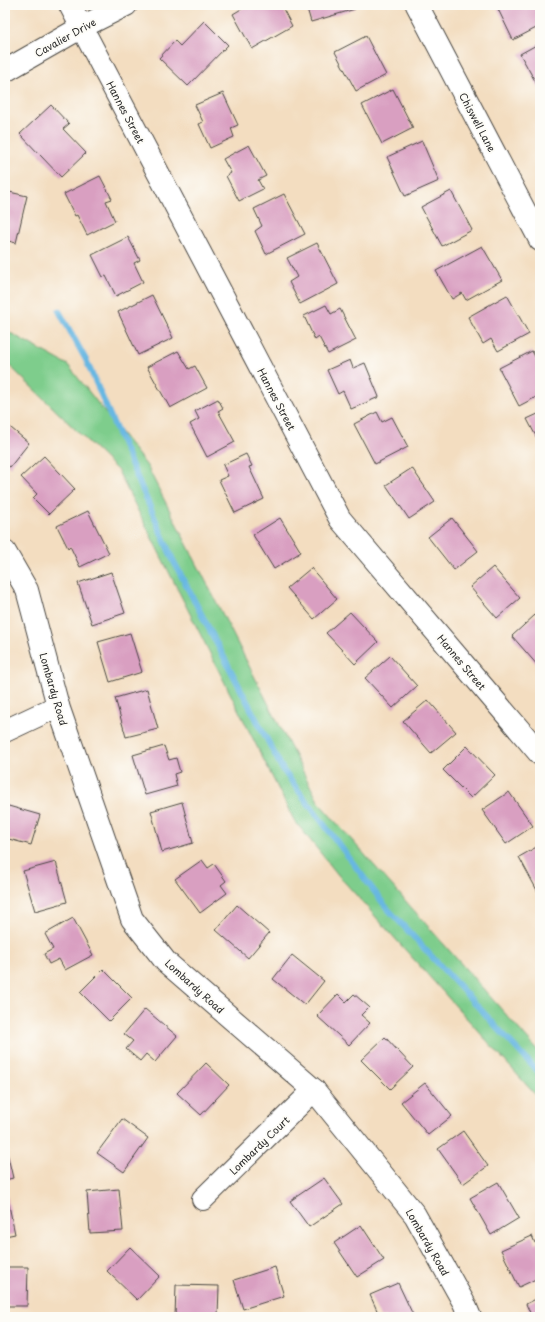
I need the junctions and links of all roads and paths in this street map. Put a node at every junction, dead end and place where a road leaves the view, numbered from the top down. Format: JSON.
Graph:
{"nodes":[{"id":1,"x":70,"y":5,"type":"edge"},
{"id":2,"x":126,"y":5,"type":"edge"},
{"id":3,"x":417,"y":5,"type":"edge"},
{"id":4,"x":82,"y":27,"type":"junction"},
{"id":5,"x":5,"y":71,"type":"edge"},
{"id":6,"x":540,"y":240,"type":"edge"},
{"id":7,"x":5,"y":552,"type":"edge"},
{"id":8,"x":58,"y":706,"type":"junction"},
{"id":9,"x":5,"y":731,"type":"edge"},
{"id":10,"x":540,"y":754,"type":"edge"},
{"id":11,"x":314,"y":1090,"type":"junction"},
{"id":12,"x":203,"y":1199,"type":"dead end"},
{"id":13,"x":470,"y":1317,"type":"edge"}],
"edges":[{"from":1,"to":4,"type":"street","name":"Hannes Street"},
{"from":2,"to":4,"type":"street","name":"Cavalier Drive"},
{"from":3,"to":6,"type":"street","name":"Chiswell Lane"},
{"from":4,"to":5,"type":"street","name":"Cavalier Drive"},
{"from":4,"to":10,"type":"street","name":"Hannes Street"},
{"from":7,"to":8,"type":"street","name":"Lombardy Road"},
{"from":8,"to":9,"type":"street"},
{"from":8,"to":11,"type":"street","name":"Lombardy Road"},
{"from":11,"to":12,"type":"street","name":"Lombardy Court"},
{"from":11,"to":13,"type":"street","name":"Lombardy Road"}]}
